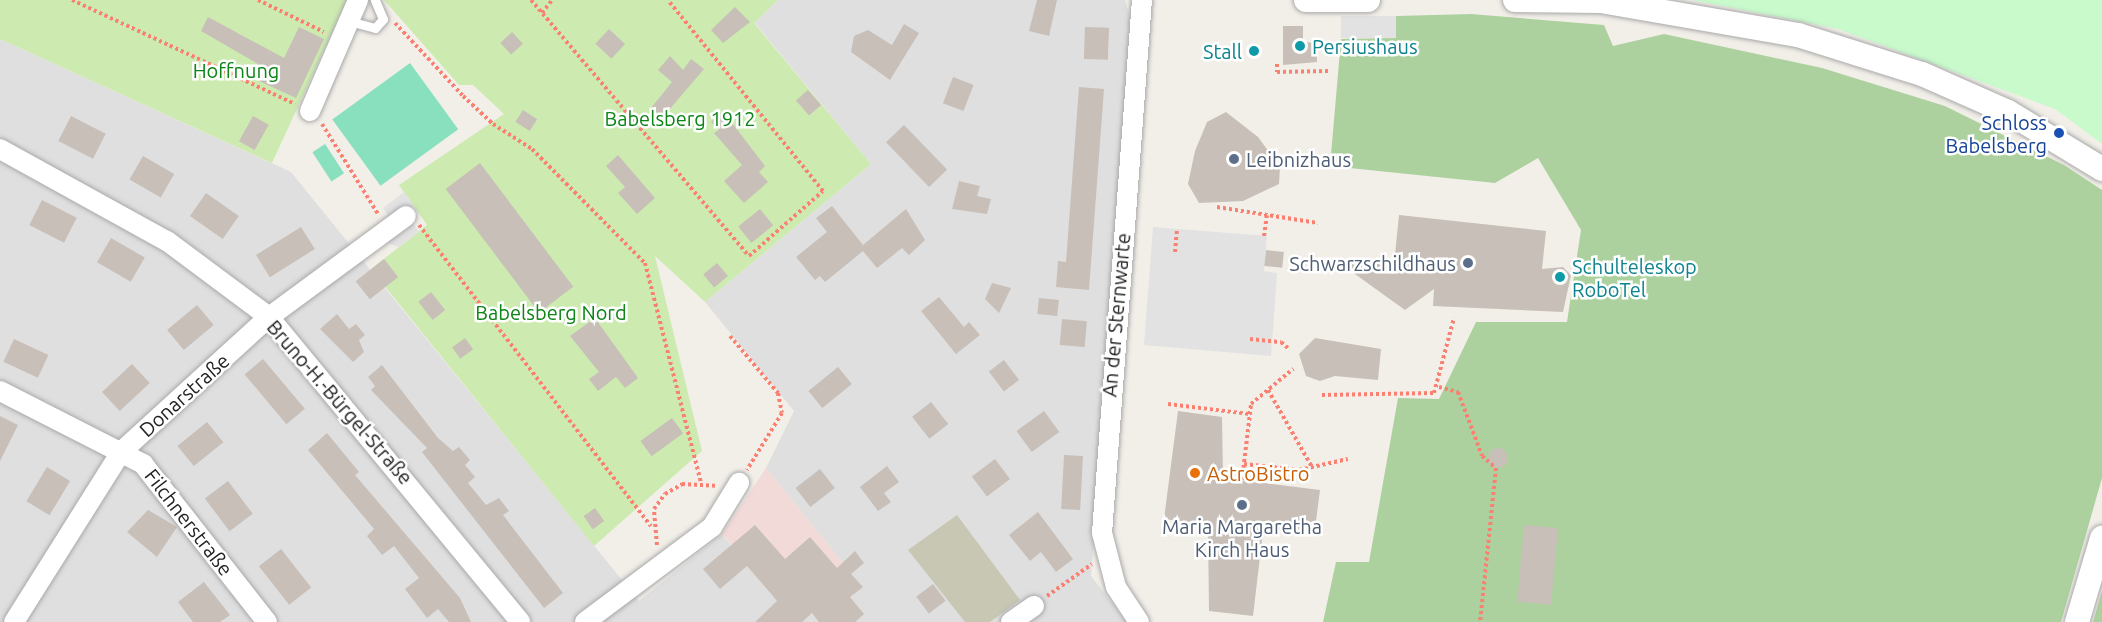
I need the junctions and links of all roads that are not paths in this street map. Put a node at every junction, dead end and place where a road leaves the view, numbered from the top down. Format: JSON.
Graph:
{"nodes":[{"id":1,"x":358,"y":0,"type":"edge"},
{"id":2,"x":375,"y":0,"type":"edge"},
{"id":3,"x":1142,"y":0,"type":"edge"},
{"id":4,"x":1306,"y":0,"type":"edge"},
{"id":5,"x":1368,"y":0,"type":"edge"},
{"id":6,"x":1515,"y":0,"type":"edge"},
{"id":7,"x":349,"y":21,"type":"junction"},
{"id":8,"x":310,"y":111,"type":"road end"},
{"id":9,"x":0,"y":149,"type":"edge"},
{"id":10,"x":2102,"y":169,"type":"edge"},
{"id":11,"x":406,"y":216,"type":"dead end"},
{"id":12,"x":269,"y":317,"type":"junction"},
{"id":13,"x":0,"y":391,"type":"edge"},
{"id":14,"x":121,"y":453,"type":"junction"},
{"id":15,"x":735,"y":489,"type":"road end"},
{"id":16,"x":2102,"y":538,"type":"edge"},
{"id":17,"x":1034,"y":606,"type":"dead end"},
{"id":18,"x":14,"y":622,"type":"edge"},
{"id":19,"x":267,"y":622,"type":"edge"},
{"id":20,"x":520,"y":622,"type":"edge"},
{"id":21,"x":585,"y":622,"type":"edge"},
{"id":22,"x":1013,"y":622,"type":"edge"},
{"id":23,"x":1139,"y":622,"type":"edge"},
{"id":24,"x":2077,"y":622,"type":"edge"}],
"edges":[{"from":1,"to":7,"type":"street"},
{"from":2,"to":7,"type":"lane"},
{"from":3,"to":23,"type":"street","name":"An der Sternwarte"},
{"from":4,"to":5,"type":"street"},
{"from":6,"to":10,"type":"street"},
{"from":7,"to":8,"type":"street"},
{"from":9,"to":12,"type":"street","name":"Bruno-H.-Bürgel-Straße"},
{"from":11,"to":12,"type":"street","name":"Donarstraße"},
{"from":12,"to":14,"type":"street","name":"Donarstraße"},
{"from":12,"to":20,"type":"street","name":"Bruno-H.-Bürgel-Straße"},
{"from":13,"to":14,"type":"street","name":"Filchnerstraße"},
{"from":14,"to":18,"type":"street","name":"Donarstraße"},
{"from":14,"to":19,"type":"street","name":"Filchnerstraße"},
{"from":15,"to":21,"type":"street"},
{"from":16,"to":24,"type":"street"},
{"from":17,"to":22,"type":"street"}]}
